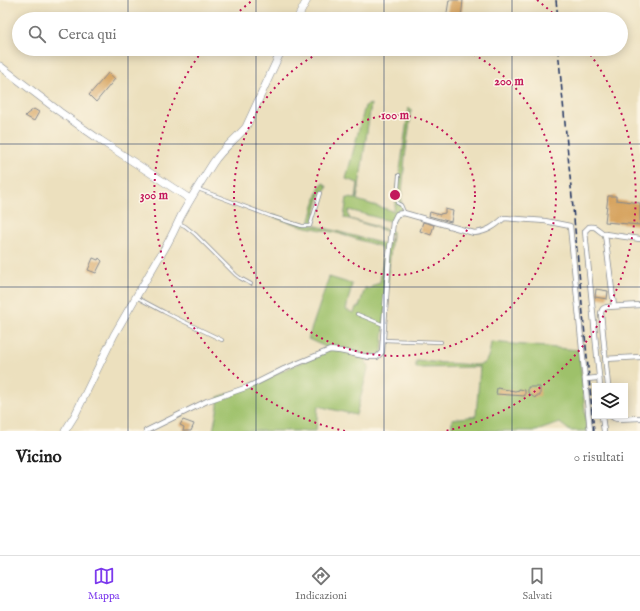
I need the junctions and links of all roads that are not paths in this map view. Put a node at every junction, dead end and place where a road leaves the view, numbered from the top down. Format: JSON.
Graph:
{"nodes":[{"id":1,"x":307,"y":0,"type":"edge"},
{"id":2,"x":301,"y":12,"type":"edge"},
{"id":3,"x":279,"y":56,"type":"edge"},
{"id":4,"x":0,"y":66,"type":"edge"},
{"id":5,"x":400,"y":174,"type":"dead end"},
{"id":6,"x":197,"y":189,"type":"junction"},
{"id":7,"x":320,"y":193,"type":"dead end"},
{"id":8,"x":190,"y":199,"type":"junction"},
{"id":9,"x":404,"y":213,"type":"junction"},
{"id":10,"x":178,"y":223,"type":"junction"},
{"id":11,"x":606,"y":234,"type":"junction"},
{"id":12,"x":640,"y":239,"type":"edge"},
{"id":13,"x":251,"y":284,"type":"dead end"},
{"id":14,"x":136,"y":297,"type":"junction"},
{"id":15,"x":640,"y":305,"type":"edge"},
{"id":16,"x":614,"y":306,"type":"junction"},
{"id":17,"x":357,"y":314,"type":"dead end"},
{"id":18,"x":384,"y":325,"type":"junction"},
{"id":19,"x":222,"y":340,"type":"dead end"},
{"id":20,"x":383,"y":340,"type":"junction"},
{"id":21,"x":441,"y":342,"type":"dead end"},
{"id":22,"x":640,"y":357,"type":"edge"},
{"id":23,"x":605,"y":359,"type":"junction"},
{"id":24,"x":598,"y":378,"type":"junction"},
{"id":25,"x":586,"y":379,"type":"junction"},
{"id":26,"x":599,"y":383,"type":"edge"},
{"id":27,"x":608,"y":383,"type":"edge"},
{"id":28,"x":640,"y":418,"type":"edge"},
{"id":29,"x":602,"y":419,"type":"edge"},
{"id":30,"x":628,"y":419,"type":"edge"},
{"id":31,"x":65,"y":431,"type":"edge"},
{"id":32,"x":146,"y":431,"type":"edge"},
{"id":33,"x":590,"y":431,"type":"edge"},
{"id":34,"x":604,"y":431,"type":"edge"}],
"edges":[{"from":1,"to":2,"type":"street"},
{"from":3,"to":6,"type":"street"},
{"from":4,"to":8,"type":"street"},
{"from":5,"to":9,"type":"lane"},
{"from":6,"to":7,"type":"lane"},
{"from":6,"to":8,"type":"street"},
{"from":8,"to":10,"type":"street"},
{"from":9,"to":18,"type":"street"},
{"from":9,"to":25,"type":"street"},
{"from":10,"to":13,"type":"lane"},
{"from":10,"to":14,"type":"street"},
{"from":11,"to":12,"type":"street"},
{"from":11,"to":16,"type":"street"},
{"from":11,"to":24,"type":"street"},
{"from":14,"to":19,"type":"lane"},
{"from":14,"to":31,"type":"street"},
{"from":15,"to":16,"type":"street"},
{"from":16,"to":23,"type":"street"},
{"from":17,"to":18,"type":"lane"},
{"from":18,"to":20,"type":"street"},
{"from":20,"to":21,"type":"lane"},
{"from":20,"to":32,"type":"street"},
{"from":22,"to":23,"type":"street"},
{"from":23,"to":27,"type":"street"},
{"from":24,"to":25,"type":"street","bridge":true},
{"from":24,"to":26,"type":"street"},
{"from":25,"to":33,"type":"street"},
{"from":28,"to":30,"type":"street"},
{"from":29,"to":34,"type":"street"}]}
